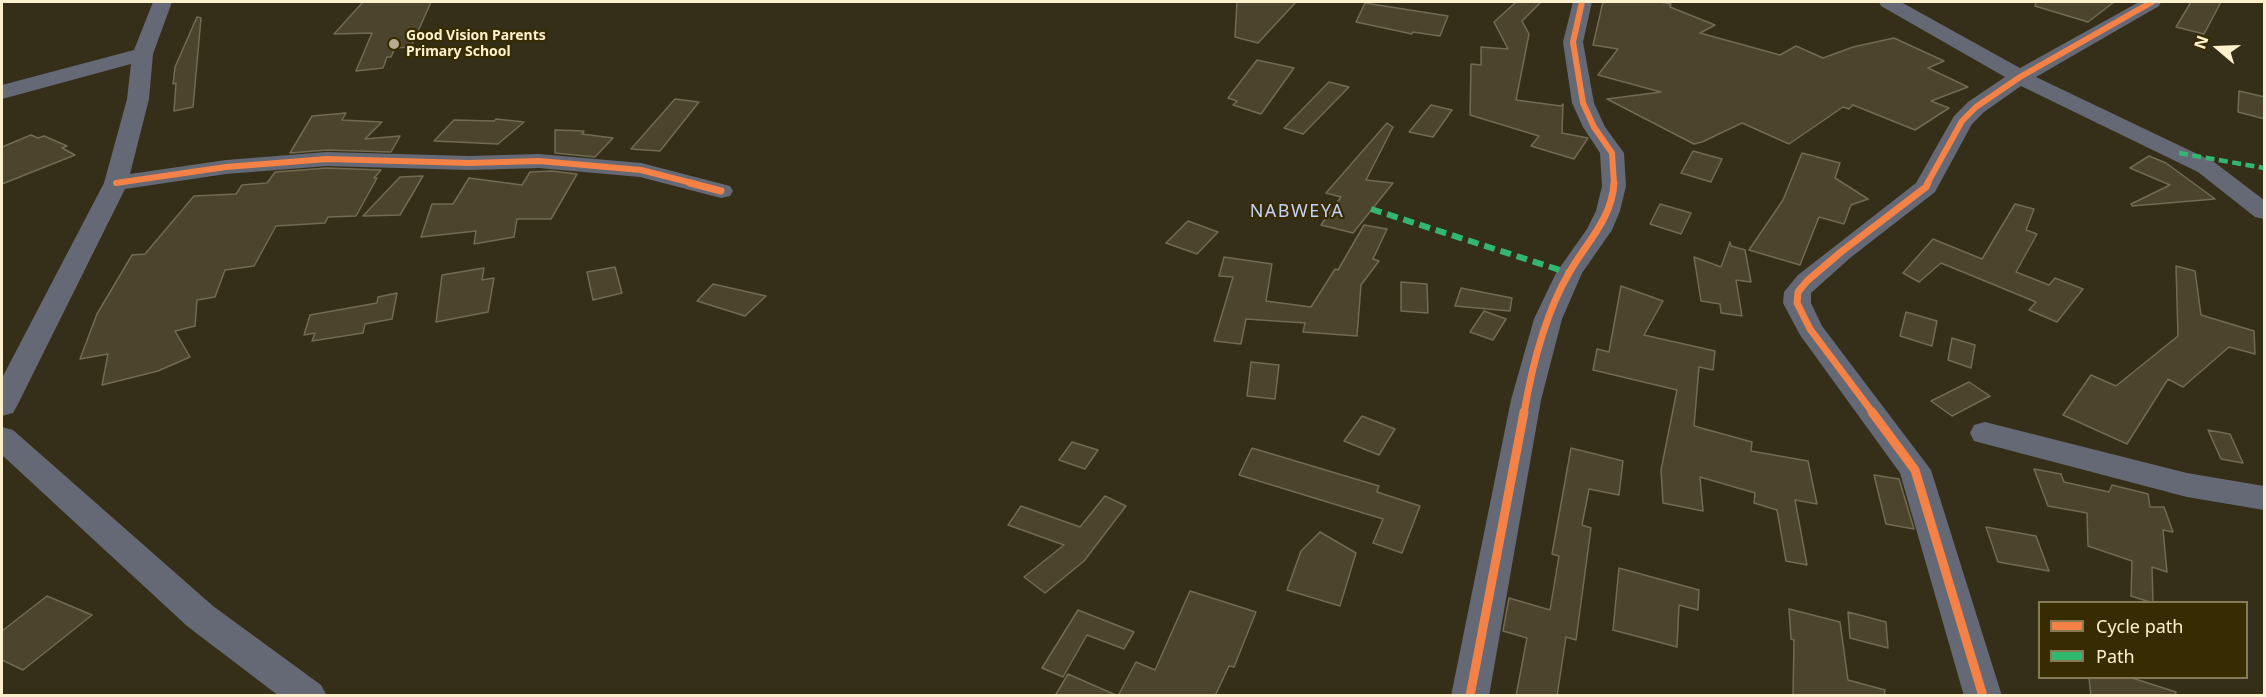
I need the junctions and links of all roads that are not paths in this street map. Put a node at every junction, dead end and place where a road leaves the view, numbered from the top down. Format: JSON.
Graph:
{"nodes":[{"id":1,"x":162,"y":2,"type":"edge"},
{"id":2,"x":1582,"y":2,"type":"edge"},
{"id":3,"x":1888,"y":2,"type":"edge"},
{"id":4,"x":2152,"y":2,"type":"edge"},
{"id":5,"x":143,"y":54,"type":"junction"},
{"id":6,"x":2020,"y":77,"type":"junction"},
{"id":7,"x":2,"y":92,"type":"edge"},
{"id":8,"x":116,"y":183,"type":"junction"},
{"id":9,"x":721,"y":191,"type":"dead end"},
{"id":10,"x":2265,"y":212,"type":"edge"},
{"id":11,"x":2,"y":406,"type":"edge"},
{"id":12,"x":1985,"y":432,"type":"dead end"},
{"id":13,"x":2,"y":438,"type":"edge"},
{"id":14,"x":2265,"y":498,"type":"edge"},
{"id":15,"x":308,"y":696,"type":"edge"},
{"id":16,"x":1470,"y":696,"type":"edge"},
{"id":17,"x":1983,"y":696,"type":"edge"}],
"edges":[{"from":1,"to":5,"type":"street"},
{"from":2,"to":16,"type":"street"},
{"from":3,"to":6,"type":"street"},
{"from":4,"to":6,"type":"street"},
{"from":5,"to":7,"type":"street"},
{"from":5,"to":8,"type":"street"},
{"from":6,"to":10,"type":"street"},
{"from":6,"to":17,"type":"street"},
{"from":8,"to":9,"type":"street"},
{"from":8,"to":11,"type":"street"},
{"from":12,"to":14,"type":"street"},
{"from":13,"to":15,"type":"street"}]}
